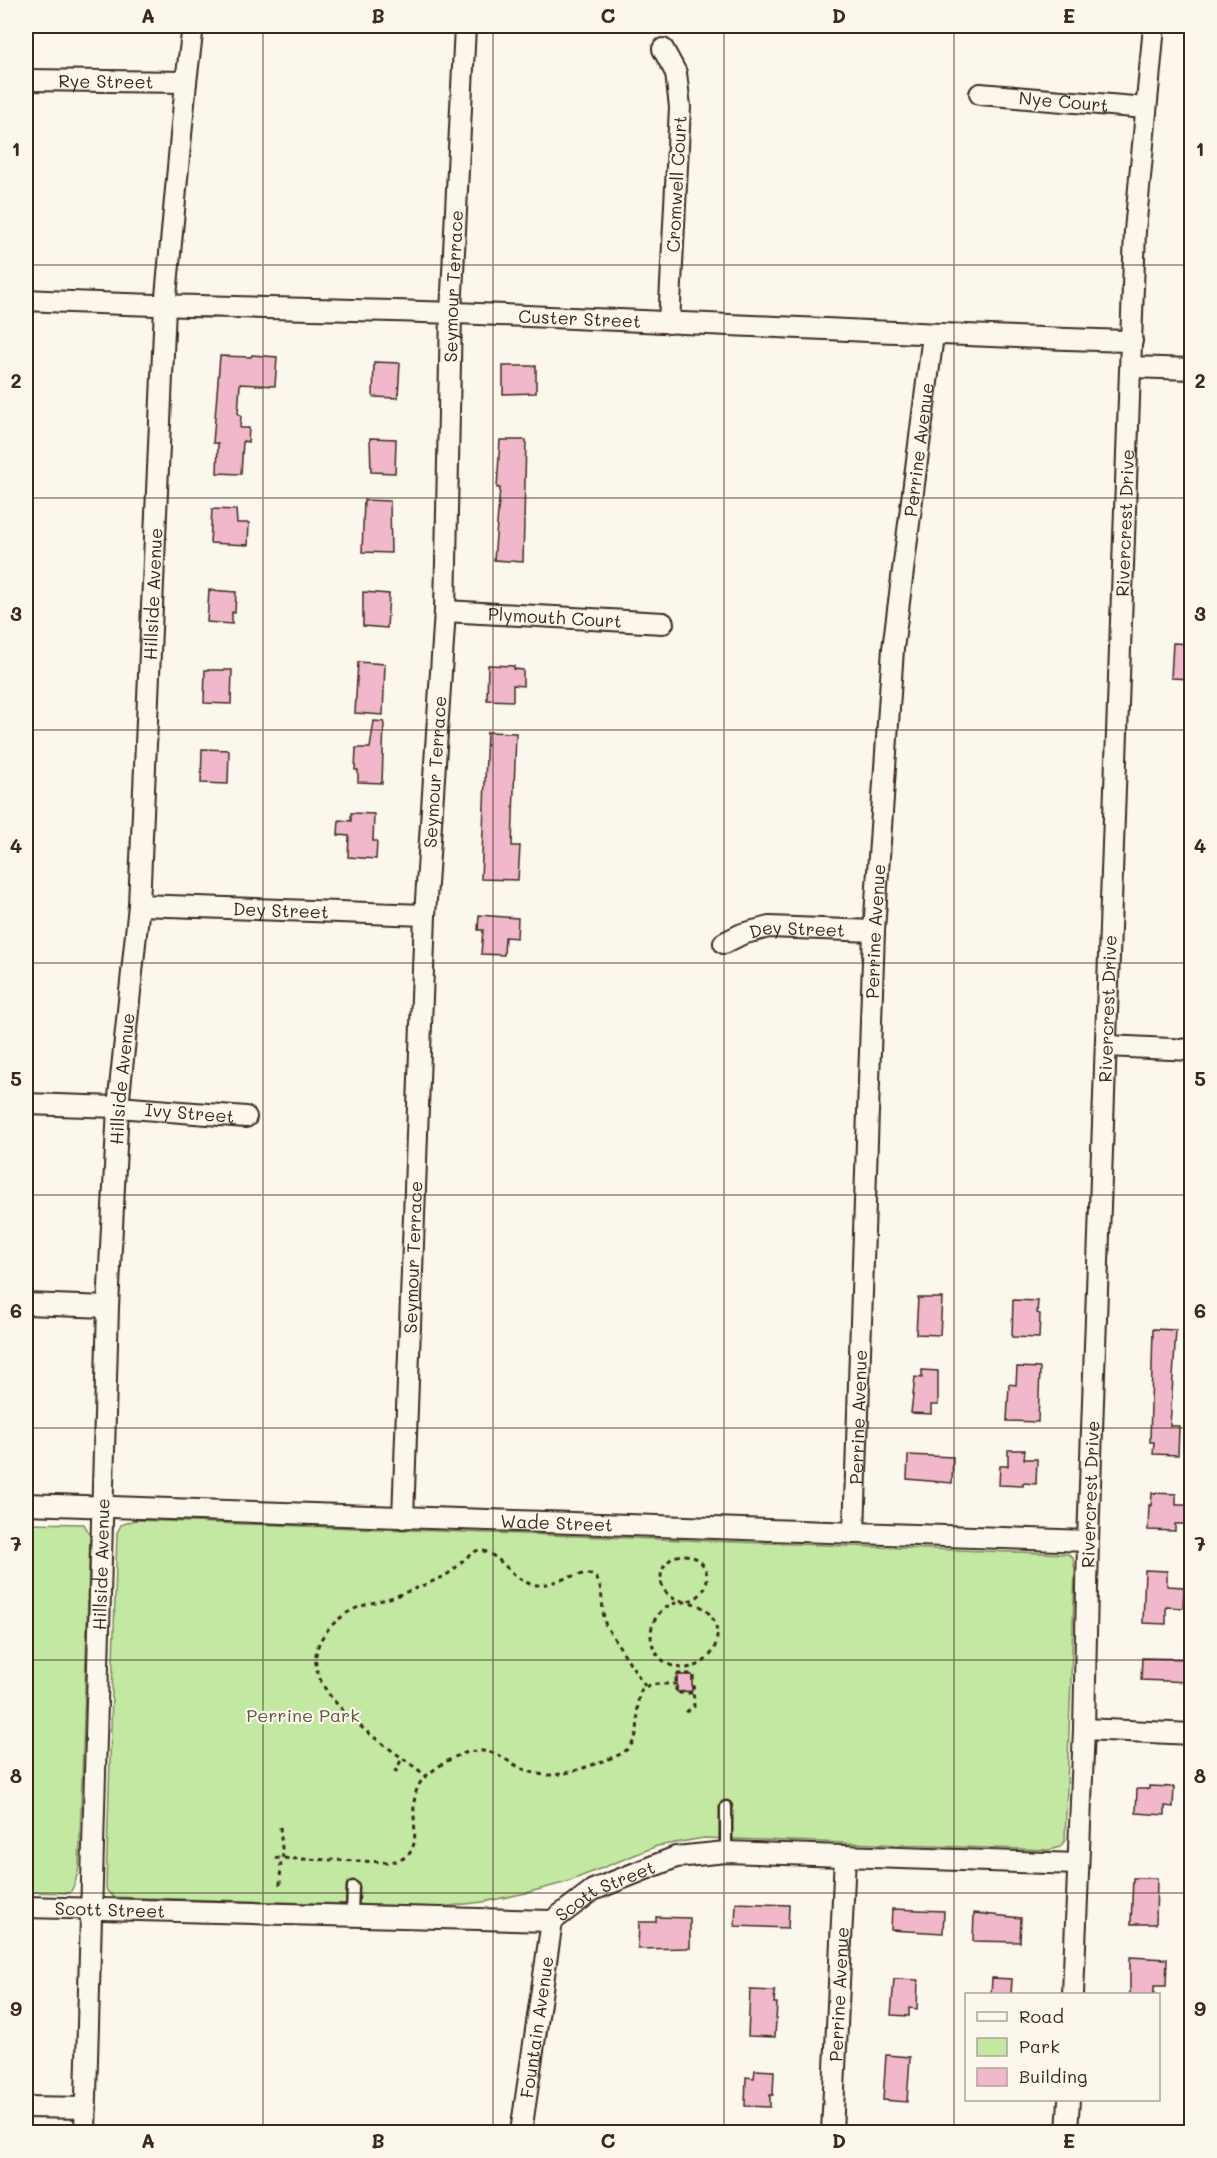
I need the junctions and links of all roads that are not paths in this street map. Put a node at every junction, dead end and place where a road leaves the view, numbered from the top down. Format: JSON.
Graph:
{"nodes":[{"id":1,"x":194,"y":26,"type":"edge"},
{"id":2,"x":465,"y":26,"type":"edge"},
{"id":3,"x":1154,"y":26,"type":"edge"},
{"id":4,"x":663,"y":49,"type":"dead end"},
{"id":5,"x":26,"y":80,"type":"edge"},
{"id":6,"x":186,"y":82,"type":"junction"},
{"id":7,"x":980,"y":94,"type":"dead end"},
{"id":8,"x":1146,"y":108,"type":"junction"},
{"id":9,"x":26,"y":300,"type":"edge"},
{"id":10,"x":165,"y":307,"type":"junction"},
{"id":11,"x":451,"y":313,"type":"junction"},
{"id":12,"x":669,"y":323,"type":"junction"},
{"id":13,"x":933,"y":335,"type":"junction"},
{"id":14,"x":1132,"y":341,"type":"junction"},
{"id":15,"x":1131,"y":367,"type":"junction"},
{"id":16,"x":1191,"y":369,"type":"edge"},
{"id":17,"x":445,"y":611,"type":"junction"},
{"id":18,"x":663,"y":623,"type":"dead end"},
{"id":19,"x":139,"y":906,"type":"junction"},
{"id":20,"x":425,"y":915,"type":"junction"},
{"id":21,"x":874,"y":931,"type":"junction"},
{"id":22,"x":724,"y":943,"type":"dead end"},
{"id":23,"x":1107,"y":1046,"type":"junction"},
{"id":24,"x":1191,"y":1050,"type":"edge"},
{"id":25,"x":26,"y":1104,"type":"edge"},
{"id":26,"x":118,"y":1107,"type":"junction"},
{"id":27,"x":246,"y":1117,"type":"dead end"},
{"id":28,"x":26,"y":1304,"type":"edge"},
{"id":29,"x":108,"y":1306,"type":"junction"},
{"id":30,"x":26,"y":1504,"type":"edge"},
{"id":31,"x":103,"y":1506,"type":"junction"},
{"id":32,"x":403,"y":1518,"type":"junction"},
{"id":33,"x":854,"y":1533,"type":"junction"},
{"id":34,"x":1088,"y":1541,"type":"junction"},
{"id":35,"x":1084,"y":1729,"type":"junction"},
{"id":36,"x":1191,"y":1734,"type":"edge"},
{"id":37,"x":726,"y":1807,"type":"dead end"},
{"id":38,"x":726,"y":1852,"type":"junction"},
{"id":39,"x":845,"y":1856,"type":"junction"},
{"id":40,"x":1078,"y":1864,"type":"junction"},
{"id":41,"x":353,"y":1887,"type":"dead end"},
{"id":42,"x":26,"y":1907,"type":"edge"},
{"id":43,"x":90,"y":1909,"type":"junction"},
{"id":44,"x":352,"y":1914,"type":"junction"},
{"id":45,"x":552,"y":1921,"type":"junction"},
{"id":46,"x":1073,"y":1993,"type":"edge"},
{"id":47,"x":1069,"y":2101,"type":"edge"},
{"id":48,"x":26,"y":2107,"type":"edge"},
{"id":49,"x":86,"y":2108,"type":"junction"},
{"id":50,"x":85,"y":2133,"type":"edge"},
{"id":51,"x":521,"y":2133,"type":"edge"},
{"id":52,"x":832,"y":2133,"type":"edge"},
{"id":53,"x":1067,"y":2133,"type":"edge"}],
"edges":[{"from":1,"to":6,"type":"street","name":"Hillside Avenue"},
{"from":2,"to":11,"type":"street","name":"Seymour Terrace"},
{"from":3,"to":8,"type":"street","name":"Rivercrest Drive"},
{"from":4,"to":12,"type":"street","name":"Cromwell Court"},
{"from":5,"to":6,"type":"street","name":"Rye Street"},
{"from":6,"to":10,"type":"street","name":"Hillside Avenue"},
{"from":7,"to":8,"type":"street","name":"Nye Court"},
{"from":8,"to":14,"type":"street","name":"Rivercrest Drive"},
{"from":9,"to":10,"type":"street","name":"Custer Street"},
{"from":10,"to":11,"type":"street","name":"Custer Street"},
{"from":10,"to":19,"type":"street","name":"Hillside Avenue"},
{"from":11,"to":12,"type":"street","name":"Custer Street"},
{"from":11,"to":17,"type":"street","name":"Seymour Terrace"},
{"from":12,"to":13,"type":"street","name":"Custer Street"},
{"from":13,"to":14,"type":"street","name":"Custer Street"},
{"from":13,"to":21,"type":"street","name":"Perrine Avenue"},
{"from":14,"to":15,"type":"street","name":"Rivercrest Drive"},
{"from":15,"to":16,"type":"street"},
{"from":15,"to":23,"type":"street","name":"Rivercrest Drive"},
{"from":17,"to":18,"type":"street","name":"Plymouth Court"},
{"from":17,"to":20,"type":"street","name":"Seymour Terrace"},
{"from":19,"to":20,"type":"street","name":"Dey Street"},
{"from":19,"to":26,"type":"street","name":"Hillside Avenue"},
{"from":20,"to":32,"type":"street","name":"Seymour Terrace"},
{"from":21,"to":22,"type":"street","name":"Dey Street"},
{"from":21,"to":33,"type":"street","name":"Perrine Avenue"},
{"from":23,"to":24,"type":"street"},
{"from":23,"to":34,"type":"street","name":"Rivercrest Drive"},
{"from":25,"to":26,"type":"street","name":"Ivy Street"},
{"from":26,"to":27,"type":"street","name":"Ivy Street"},
{"from":26,"to":29,"type":"street","name":"Hillside Avenue"},
{"from":28,"to":29,"type":"street"},
{"from":29,"to":31,"type":"street","name":"Hillside Avenue"},
{"from":30,"to":31,"type":"street","name":"Wade Street"},
{"from":31,"to":32,"type":"street","name":"Wade Street"},
{"from":31,"to":43,"type":"street","name":"Hillside Avenue"},
{"from":32,"to":33,"type":"street","name":"Wade Street"},
{"from":33,"to":34,"type":"street","name":"Wade Street"},
{"from":34,"to":35,"type":"street","name":"Rivercrest Drive"},
{"from":35,"to":36,"type":"street"},
{"from":35,"to":40,"type":"street","name":"Rivercrest Drive"},
{"from":37,"to":38,"type":"lane"},
{"from":38,"to":39,"type":"street","name":"Scott Street"},
{"from":38,"to":45,"type":"street","name":"Scott Street"},
{"from":39,"to":40,"type":"street","name":"Scott Street"},
{"from":39,"to":52,"type":"street","name":"Perrine Avenue"},
{"from":40,"to":46,"type":"street","name":"Rivercrest Drive"},
{"from":41,"to":44,"type":"lane"},
{"from":42,"to":43,"type":"street","name":"Scott Street"},
{"from":43,"to":44,"type":"street","name":"Scott Street"},
{"from":43,"to":49,"type":"street","name":"Hillside Avenue"},
{"from":44,"to":45,"type":"street","name":"Scott Street"},
{"from":45,"to":51,"type":"street","name":"Fountain Avenue"},
{"from":47,"to":53,"type":"street"},
{"from":48,"to":49,"type":"street"},
{"from":49,"to":50,"type":"street","name":"Hillside Avenue"}]}
